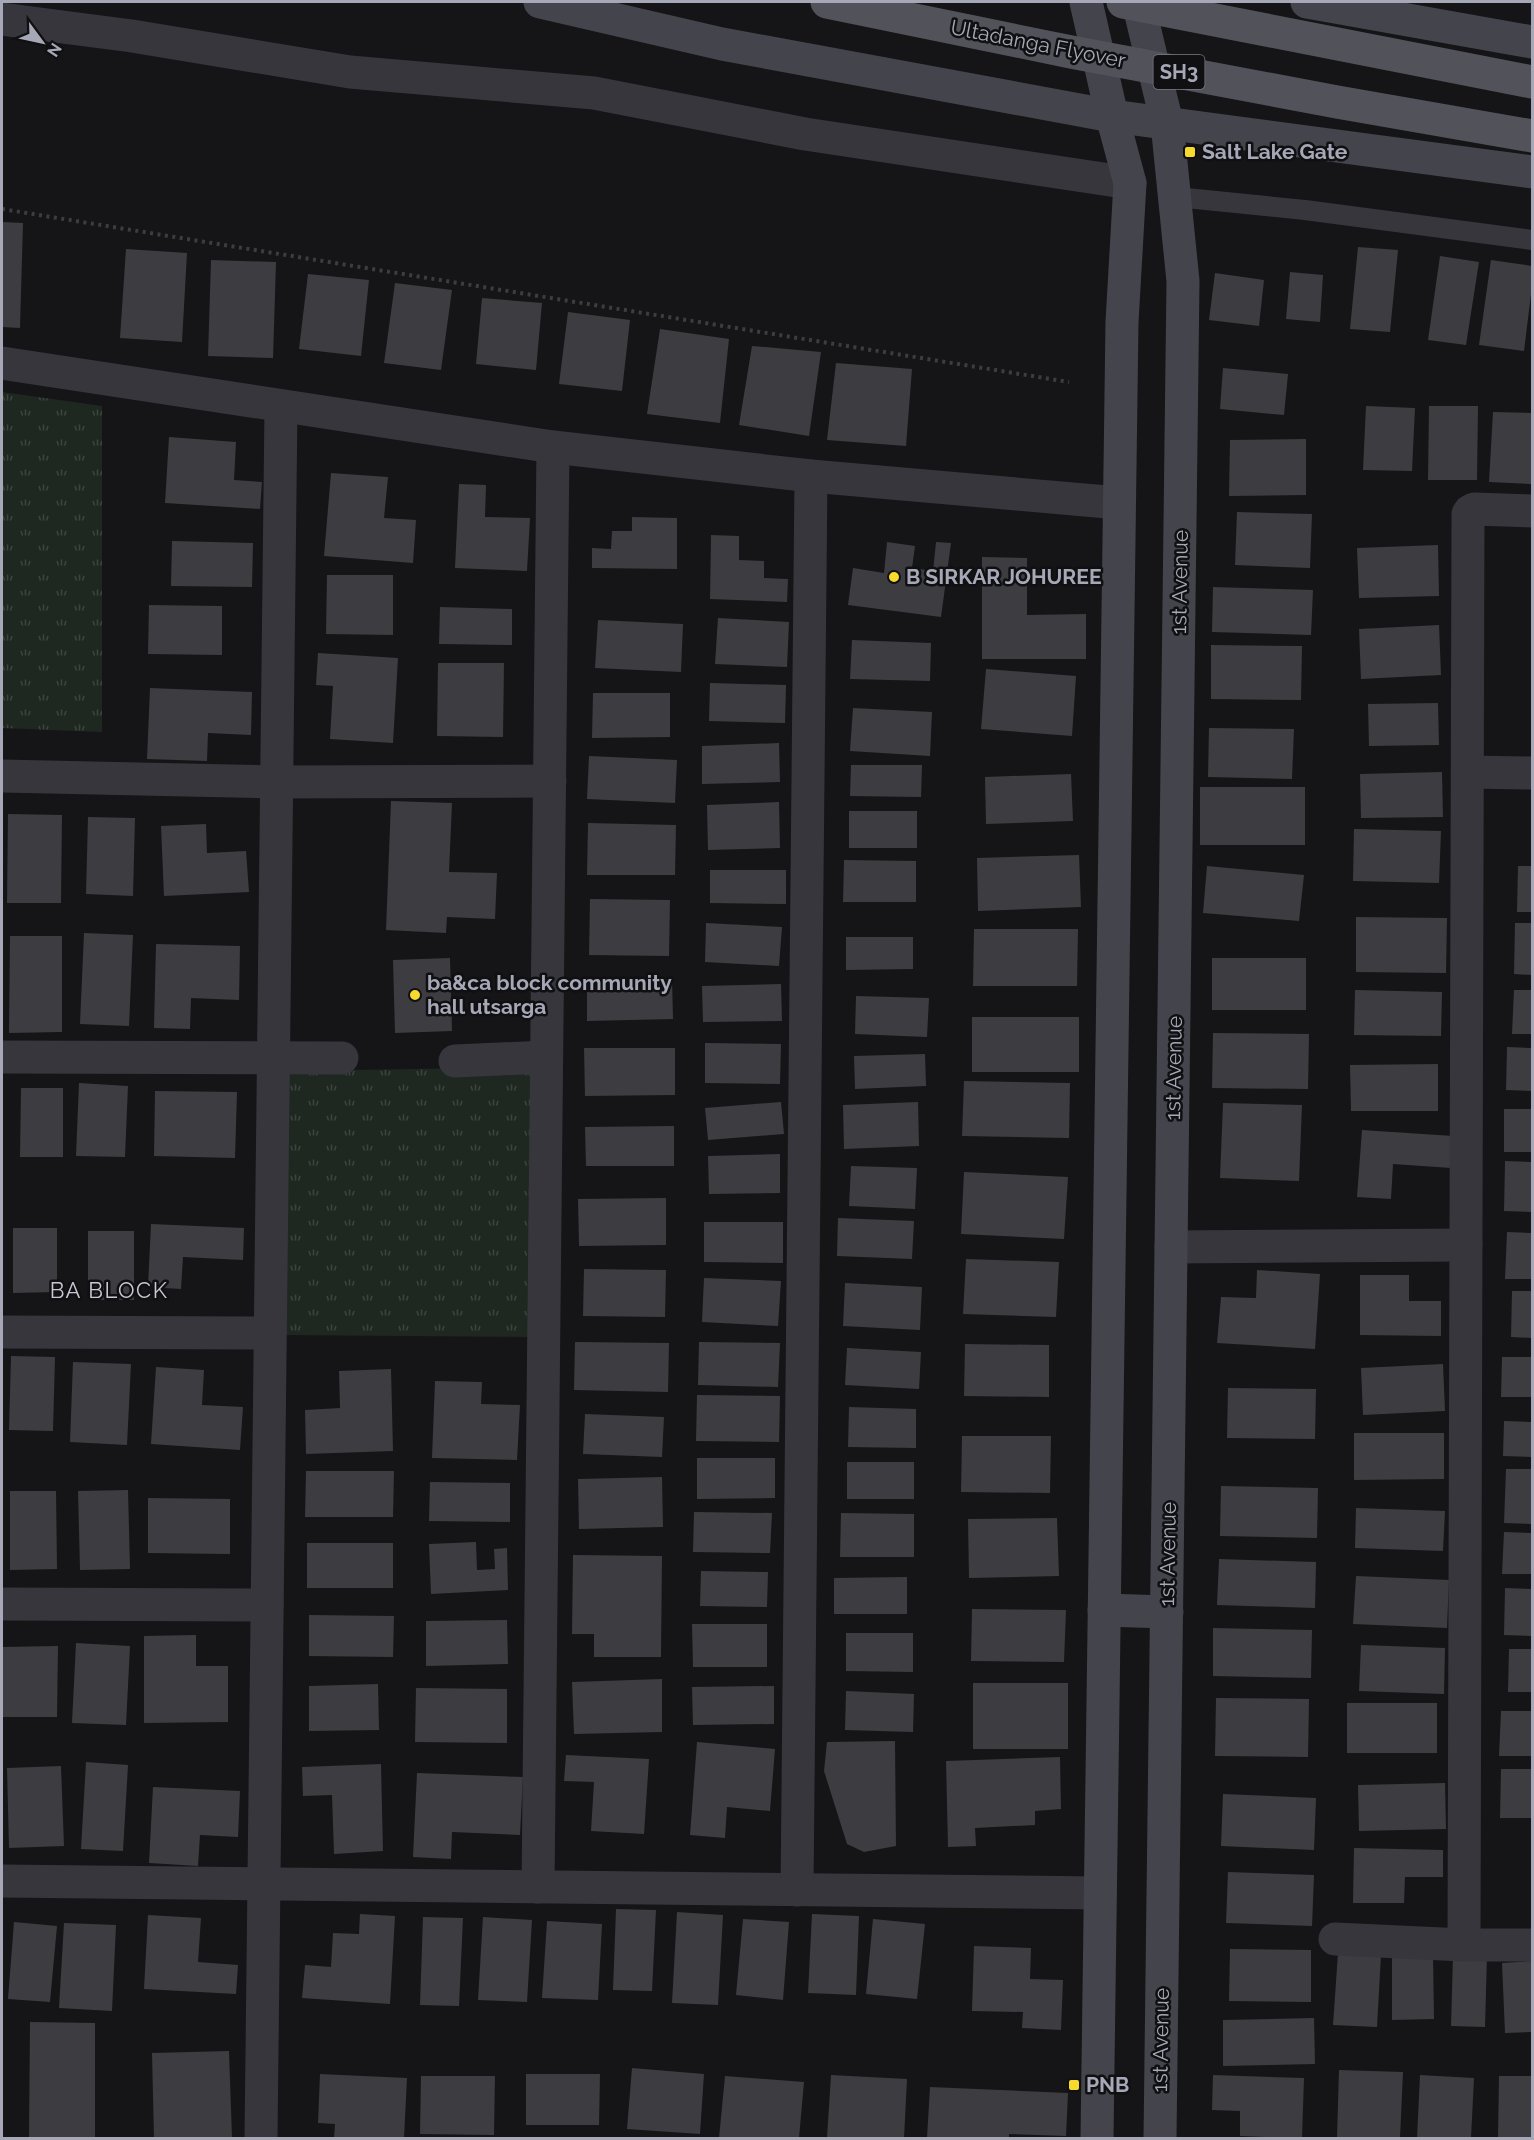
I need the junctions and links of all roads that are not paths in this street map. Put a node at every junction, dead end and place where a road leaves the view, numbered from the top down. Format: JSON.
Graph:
{"nodes":[{"id":1,"x":540,"y":2,"type":"edge"},
{"id":2,"x":827,"y":2,"type":"edge"},
{"id":3,"x":1086,"y":2,"type":"edge"},
{"id":4,"x":1123,"y":2,"type":"edge"},
{"id":5,"x":1138,"y":2,"type":"edge"},
{"id":6,"x":1307,"y":2,"type":"edge"},
{"id":7,"x":2,"y":19,"type":"edge"},
{"id":8,"x":1533,"y":42,"type":"edge"},
{"id":9,"x":1533,"y":82,"type":"edge"},
{"id":10,"x":1112,"y":116,"type":"junction"},
{"id":11,"x":1167,"y":123,"type":"junction"},
{"id":12,"x":1533,"y":136,"type":"edge"},
{"id":13,"x":1533,"y":172,"type":"edge"},
{"id":14,"x":1130,"y":183,"type":"junction"},
{"id":15,"x":1176,"y":197,"type":"junction"},
{"id":16,"x":1533,"y":240,"type":"edge"},
{"id":17,"x":2,"y":363,"type":"edge"},
{"id":18,"x":281,"y":406,"type":"junction"},
{"id":19,"x":553,"y":447,"type":"junction"},
{"id":20,"x":811,"y":476,"type":"junction"},
{"id":21,"x":1119,"y":503,"type":"junction"},
{"id":22,"x":1533,"y":511,"type":"edge"},
{"id":23,"x":1468,"y":772,"type":"junction"},
{"id":24,"x":1533,"y":773,"type":"edge"},
{"id":25,"x":2,"y":776,"type":"edge"},
{"id":26,"x":550,"y":780,"type":"junction"},
{"id":27,"x":277,"y":782,"type":"junction"},
{"id":28,"x":2,"y":1056,"type":"edge"},
{"id":29,"x":546,"y":1057,"type":"junction"},
{"id":30,"x":273,"y":1058,"type":"junction"},
{"id":31,"x":342,"y":1058,"type":"dead end"},
{"id":32,"x":455,"y":1061,"type":"dead end"},
{"id":33,"x":1466,"y":1245,"type":"junction"},
{"id":34,"x":1171,"y":1247,"type":"junction"},
{"id":35,"x":2,"y":1332,"type":"edge"},
{"id":36,"x":270,"y":1333,"type":"junction"},
{"id":37,"x":2,"y":1604,"type":"edge"},
{"id":38,"x":267,"y":1605,"type":"junction"},
{"id":39,"x":1104,"y":1610,"type":"junction"},
{"id":40,"x":1167,"y":1612,"type":"junction"},
{"id":41,"x":2,"y":1881,"type":"edge"},
{"id":42,"x":263,"y":1883,"type":"junction"},
{"id":43,"x":538,"y":1887,"type":"junction"},
{"id":44,"x":798,"y":1890,"type":"junction"},
{"id":45,"x":1100,"y":1893,"type":"junction"},
{"id":46,"x":1335,"y":1939,"type":"dead end"},
{"id":47,"x":1464,"y":1945,"type":"junction"},
{"id":48,"x":1533,"y":1945,"type":"edge"},
{"id":49,"x":261,"y":2139,"type":"edge"},
{"id":50,"x":1097,"y":2139,"type":"edge"},
{"id":51,"x":1160,"y":2139,"type":"edge"}],
"edges":[{"from":1,"to":10,"type":"main road"},
{"from":2,"to":12,"type":"main road","name":"Ultadanga Flyover","number":"SH3","bridge":true},
{"from":3,"to":10,"type":"main road"},
{"from":4,"to":9,"type":"main road","bridge":true},
{"from":5,"to":11,"type":"main road","name":"1st Avenue"},
{"from":6,"to":8,"type":"main road"},
{"from":7,"to":14,"type":"street"},
{"from":10,"to":11,"type":"main road"},
{"from":10,"to":14,"type":"main road"},
{"from":11,"to":13,"type":"main road"},
{"from":11,"to":15,"type":"main road","name":"1st Avenue"},
{"from":14,"to":21,"type":"main road"},
{"from":15,"to":16,"type":"lane"},
{"from":15,"to":34,"type":"main road","name":"1st Avenue"},
{"from":17,"to":18,"type":"street"},
{"from":18,"to":19,"type":"street"},
{"from":18,"to":27,"type":"street"},
{"from":19,"to":20,"type":"street"},
{"from":19,"to":26,"type":"street"},
{"from":20,"to":21,"type":"street"},
{"from":20,"to":44,"type":"street"},
{"from":21,"to":39,"type":"main road"},
{"from":22,"to":23,"type":"street"},
{"from":23,"to":24,"type":"street"},
{"from":23,"to":33,"type":"street"},
{"from":25,"to":27,"type":"street"},
{"from":26,"to":27,"type":"street"},
{"from":26,"to":29,"type":"street"},
{"from":27,"to":30,"type":"street"},
{"from":28,"to":30,"type":"street"},
{"from":29,"to":32,"type":"street"},
{"from":29,"to":43,"type":"street"},
{"from":30,"to":31,"type":"street"},
{"from":30,"to":36,"type":"street"},
{"from":33,"to":34,"type":"street"},
{"from":33,"to":47,"type":"street"},
{"from":34,"to":40,"type":"main road","name":"1st Avenue"},
{"from":35,"to":36,"type":"street"},
{"from":36,"to":38,"type":"street"},
{"from":37,"to":38,"type":"street"},
{"from":38,"to":42,"type":"street"},
{"from":39,"to":40,"type":"main road"},
{"from":39,"to":45,"type":"main road"},
{"from":40,"to":51,"type":"main road","name":"1st Avenue"},
{"from":41,"to":42,"type":"street"},
{"from":42,"to":43,"type":"street"},
{"from":42,"to":49,"type":"street"},
{"from":43,"to":44,"type":"street"},
{"from":44,"to":45,"type":"street"},
{"from":45,"to":50,"type":"main road"},
{"from":46,"to":47,"type":"street"},
{"from":47,"to":48,"type":"street"}]}
